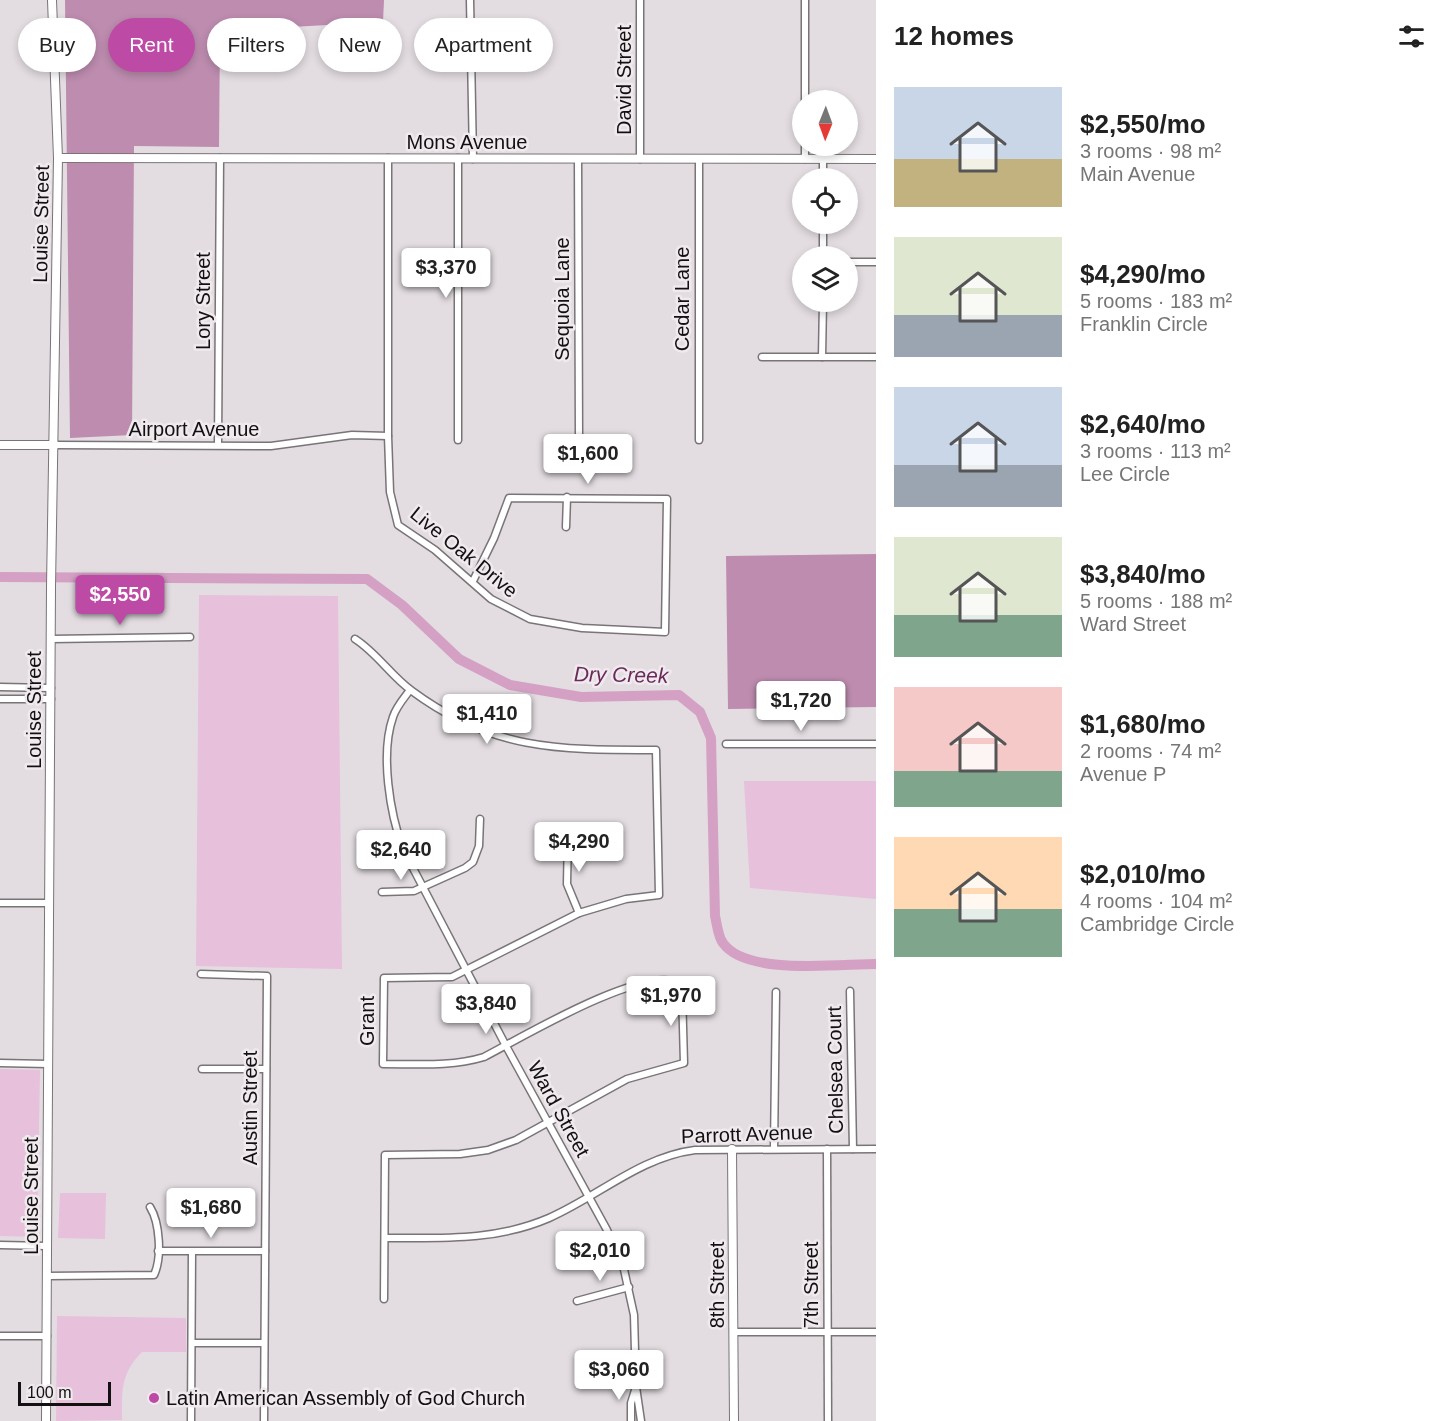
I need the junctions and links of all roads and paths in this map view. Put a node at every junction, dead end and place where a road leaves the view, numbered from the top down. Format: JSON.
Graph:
{"nodes":[{"id":1,"x":52,"y":0,"type":"edge"},
{"id":2,"x":470,"y":0,"type":"edge"},
{"id":3,"x":640,"y":0,"type":"edge"},
{"id":4,"x":805,"y":0,"type":"edge"},
{"id":5,"x":805,"y":90,"type":"edge"},
{"id":6,"x":58,"y":158,"type":"junction"},
{"id":7,"x":220,"y":158,"type":"junction"},
{"id":8,"x":388,"y":158,"type":"junction"},
{"id":9,"x":458,"y":158,"type":"junction"},
{"id":10,"x":473,"y":159,"type":"junction"},
{"id":11,"x":578,"y":159,"type":"junction"},
{"id":12,"x":640,"y":159,"type":"junction"},
{"id":13,"x":699,"y":159,"type":"junction"},
{"id":14,"x":805,"y":159,"type":"joint"},
{"id":15,"x":823,"y":159,"type":"junction"},
{"id":16,"x":876,"y":159,"type":"edge"},
{"id":17,"x":823,"y":168,"type":"edge"},
{"id":18,"x":858,"y":262,"type":"edge"},
{"id":19,"x":876,"y":262,"type":"edge"},
{"id":20,"x":823,"y":312,"type":"edge"},
{"id":21,"x":762,"y":357,"type":"dead end"},
{"id":22,"x":822,"y":357,"type":"junction"},
{"id":23,"x":876,"y":357,"type":"edge"},
{"id":24,"x":388,"y":436,"type":"junction"},
{"id":25,"x":579,"y":438,"type":"dead end"},
{"id":26,"x":458,"y":440,"type":"dead end"},
{"id":27,"x":699,"y":440,"type":"dead end"},
{"id":28,"x":0,"y":445,"type":"edge"},
{"id":29,"x":55,"y":445,"type":"junction"},
{"id":30,"x":218,"y":445,"type":"junction"},
{"id":31,"x":567,"y":497,"type":"junction"},
{"id":32,"x":566,"y":527,"type":"dead end"},
{"id":33,"x":473,"y":581,"type":"junction"},
{"id":34,"x":190,"y":637,"type":"dead end"},
{"id":35,"x":51,"y":639,"type":"junction"},
{"id":36,"x":355,"y":639,"type":"dead end"},
{"id":37,"x":0,"y":687,"type":"edge"},
{"id":38,"x":51,"y":688,"type":"junction"},
{"id":39,"x":410,"y":690,"type":"junction"},
{"id":40,"x":0,"y":699,"type":"edge"},
{"id":41,"x":51,"y":699,"type":"junction"},
{"id":42,"x":726,"y":744,"type":"dead end"},
{"id":43,"x":876,"y":744,"type":"edge"},
{"id":44,"x":480,"y":819,"type":"dead end"},
{"id":45,"x":568,"y":835,"type":"dead end"},
{"id":46,"x":423,"y":888,"type":"junction"},
{"id":47,"x":382,"y":892,"type":"dead end"},
{"id":48,"x":0,"y":903,"type":"edge"},
{"id":49,"x":49,"y":903,"type":"junction"},
{"id":50,"x":579,"y":913,"type":"junction"},
{"id":51,"x":467,"y":970,"type":"junction"},
{"id":52,"x":201,"y":974,"type":"dead end"},
{"id":53,"x":850,"y":991,"type":"dead end"},
{"id":54,"x":776,"y":992,"type":"dead end"},
{"id":55,"x":506,"y":1046,"type":"junction"},
{"id":56,"x":0,"y":1063,"type":"edge"},
{"id":57,"x":48,"y":1064,"type":"junction"},
{"id":58,"x":202,"y":1069,"type":"dead end"},
{"id":59,"x":266,"y":1069,"type":"junction"},
{"id":60,"x":547,"y":1123,"type":"junction"},
{"id":61,"x":732,"y":1149,"type":"junction"},
{"id":62,"x":774,"y":1149,"type":"junction"},
{"id":63,"x":827,"y":1149,"type":"junction"},
{"id":64,"x":853,"y":1149,"type":"junction"},
{"id":65,"x":876,"y":1149,"type":"edge"},
{"id":66,"x":589,"y":1197,"type":"junction"},
{"id":67,"x":150,"y":1208,"type":"dead end"},
{"id":68,"x":386,"y":1239,"type":"junction"},
{"id":69,"x":0,"y":1245,"type":"edge"},
{"id":70,"x":47,"y":1246,"type":"junction"},
{"id":71,"x":158,"y":1251,"type":"junction"},
{"id":72,"x":192,"y":1251,"type":"junction"},
{"id":73,"x":265,"y":1251,"type":"junction"},
{"id":74,"x":47,"y":1276,"type":"junction"},
{"id":75,"x":629,"y":1287,"type":"junction"},
{"id":76,"x":384,"y":1299,"type":"dead end"},
{"id":77,"x":577,"y":1301,"type":"dead end"},
{"id":78,"x":734,"y":1332,"type":"junction"},
{"id":79,"x":827,"y":1332,"type":"junction"},
{"id":80,"x":876,"y":1332,"type":"edge"},
{"id":81,"x":0,"y":1336,"type":"edge"},
{"id":82,"x":47,"y":1336,"type":"junction"},
{"id":83,"x":264,"y":1342,"type":"junction"},
{"id":84,"x":192,"y":1343,"type":"junction"},
{"id":85,"x":636,"y":1387,"type":"junction"},
{"id":86,"x":46,"y":1421,"type":"edge"},
{"id":87,"x":191,"y":1421,"type":"edge"},
{"id":88,"x":264,"y":1421,"type":"edge"},
{"id":89,"x":631,"y":1421,"type":"edge"},
{"id":90,"x":641,"y":1421,"type":"edge"},
{"id":91,"x":734,"y":1421,"type":"edge"},
{"id":92,"x":828,"y":1421,"type":"edge"}],
"edges":[{"from":1,"to":6,"type":"street","name":"Louise Street"},
{"from":2,"to":10,"type":"street"},
{"from":3,"to":12,"type":"street","name":"David Street"},
{"from":4,"to":5,"type":"street"},
{"from":6,"to":7,"type":"street","name":"Mons Avenue"},
{"from":6,"to":29,"type":"street","name":"Louise Street"},
{"from":7,"to":8,"type":"street","name":"Mons Avenue"},
{"from":7,"to":30,"type":"street","name":"Lory Street"},
{"from":8,"to":9,"type":"street","name":"Mons Avenue"},
{"from":8,"to":24,"type":"street","name":"Live Oak Drive"},
{"from":9,"to":10,"type":"street","name":"Mons Avenue"},
{"from":9,"to":26,"type":"street"},
{"from":10,"to":11,"type":"street","name":"Mons Avenue"},
{"from":11,"to":12,"type":"street","name":"Mons Avenue"},
{"from":11,"to":25,"type":"street","name":"Sequoia Lane"},
{"from":12,"to":13,"type":"street","name":"Mons Avenue"},
{"from":13,"to":14,"type":"street","name":"Mons Avenue"},
{"from":13,"to":27,"type":"street","name":"Cedar Lane"},
{"from":14,"to":15,"type":"street","name":"Mons Avenue"},
{"from":15,"to":16,"type":"street","name":"Mons Avenue"},
{"from":15,"to":17,"type":"street"},
{"from":18,"to":19,"type":"street"},
{"from":20,"to":22,"type":"street"},
{"from":21,"to":22,"type":"street"},
{"from":22,"to":23,"type":"street"},
{"from":24,"to":30,"type":"street","name":"Airport Avenue"},
{"from":24,"to":33,"type":"street","name":"Live Oak Drive"},
{"from":28,"to":29,"type":"street","name":"Airport Avenue"},
{"from":29,"to":30,"type":"street","name":"Airport Avenue"},
{"from":29,"to":35,"type":"street","name":"Louise Street"},
{"from":31,"to":32,"type":"street"},
{"from":31,"to":33,"type":"street"},
{"from":31,"to":33,"type":"street","name":"Live Oak Drive"},
{"from":34,"to":35,"type":"street"},
{"from":35,"to":38,"type":"street","name":"Louise Street"},
{"from":36,"to":39,"type":"street"},
{"from":37,"to":38,"type":"street"},
{"from":38,"to":41,"type":"street","name":"Louise Street"},
{"from":39,"to":46,"type":"street","name":"Ward Street"},
{"from":39,"to":50,"type":"street"},
{"from":40,"to":41,"type":"street"},
{"from":41,"to":49,"type":"street","name":"Louise Street"},
{"from":42,"to":43,"type":"street"},
{"from":44,"to":46,"type":"street"},
{"from":45,"to":50,"type":"street"},
{"from":46,"to":47,"type":"street"},
{"from":46,"to":51,"type":"street","name":"Ward Street"},
{"from":48,"to":49,"type":"street"},
{"from":49,"to":57,"type":"street","name":"Louise Street"},
{"from":50,"to":51,"type":"street"},
{"from":51,"to":55,"type":"street","name":"Ward Street"},
{"from":51,"to":55,"type":"street","name":"Grant"},
{"from":52,"to":59,"type":"street","name":"Austin Street"},
{"from":53,"to":64,"type":"street","name":"Chelsea Court"},
{"from":54,"to":62,"type":"street"},
{"from":55,"to":60,"type":"street","name":"Ward Street"},
{"from":55,"to":60,"type":"street"},
{"from":56,"to":57,"type":"street"},
{"from":57,"to":70,"type":"street","name":"Louise Street"},
{"from":58,"to":59,"type":"street"},
{"from":59,"to":73,"type":"street","name":"Austin Street"},
{"from":60,"to":66,"type":"street","name":"Ward Street"},
{"from":60,"to":68,"type":"street"},
{"from":61,"to":62,"type":"street","name":"Parrott Avenue"},
{"from":61,"to":66,"type":"street","name":"Parrott Avenue"},
{"from":61,"to":78,"type":"street","name":"8th Street"},
{"from":62,"to":63,"type":"street","name":"Parrott Avenue"},
{"from":63,"to":64,"type":"street","name":"Parrott Avenue"},
{"from":63,"to":79,"type":"street","name":"7th Street"},
{"from":64,"to":65,"type":"street","name":"Parrott Avenue"},
{"from":66,"to":68,"type":"street","name":"Parrott Avenue"},
{"from":66,"to":75,"type":"street","name":"Ward Street"},
{"from":67,"to":71,"type":"street"},
{"from":68,"to":76,"type":"street"},
{"from":69,"to":70,"type":"street"},
{"from":70,"to":74,"type":"street","name":"Louise Street"},
{"from":71,"to":72,"type":"street"},
{"from":71,"to":74,"type":"street"},
{"from":72,"to":73,"type":"street"},
{"from":72,"to":84,"type":"street"},
{"from":73,"to":83,"type":"street","name":"Austin Street"},
{"from":74,"to":82,"type":"street","name":"Louise Street"},
{"from":75,"to":77,"type":"street"},
{"from":75,"to":85,"type":"street","name":"Ward Street"},
{"from":78,"to":79,"type":"street"},
{"from":78,"to":91,"type":"street","name":"8th Street"},
{"from":79,"to":80,"type":"street"},
{"from":79,"to":92,"type":"street","name":"7th Street"},
{"from":81,"to":82,"type":"street"},
{"from":82,"to":86,"type":"street","name":"Louise Street"},
{"from":83,"to":84,"type":"street"},
{"from":83,"to":88,"type":"street","name":"Austin Street"},
{"from":84,"to":87,"type":"street"},
{"from":85,"to":89,"type":"street","name":"Ward Street"},
{"from":85,"to":90,"type":"street","name":"Ward Street"}]}
